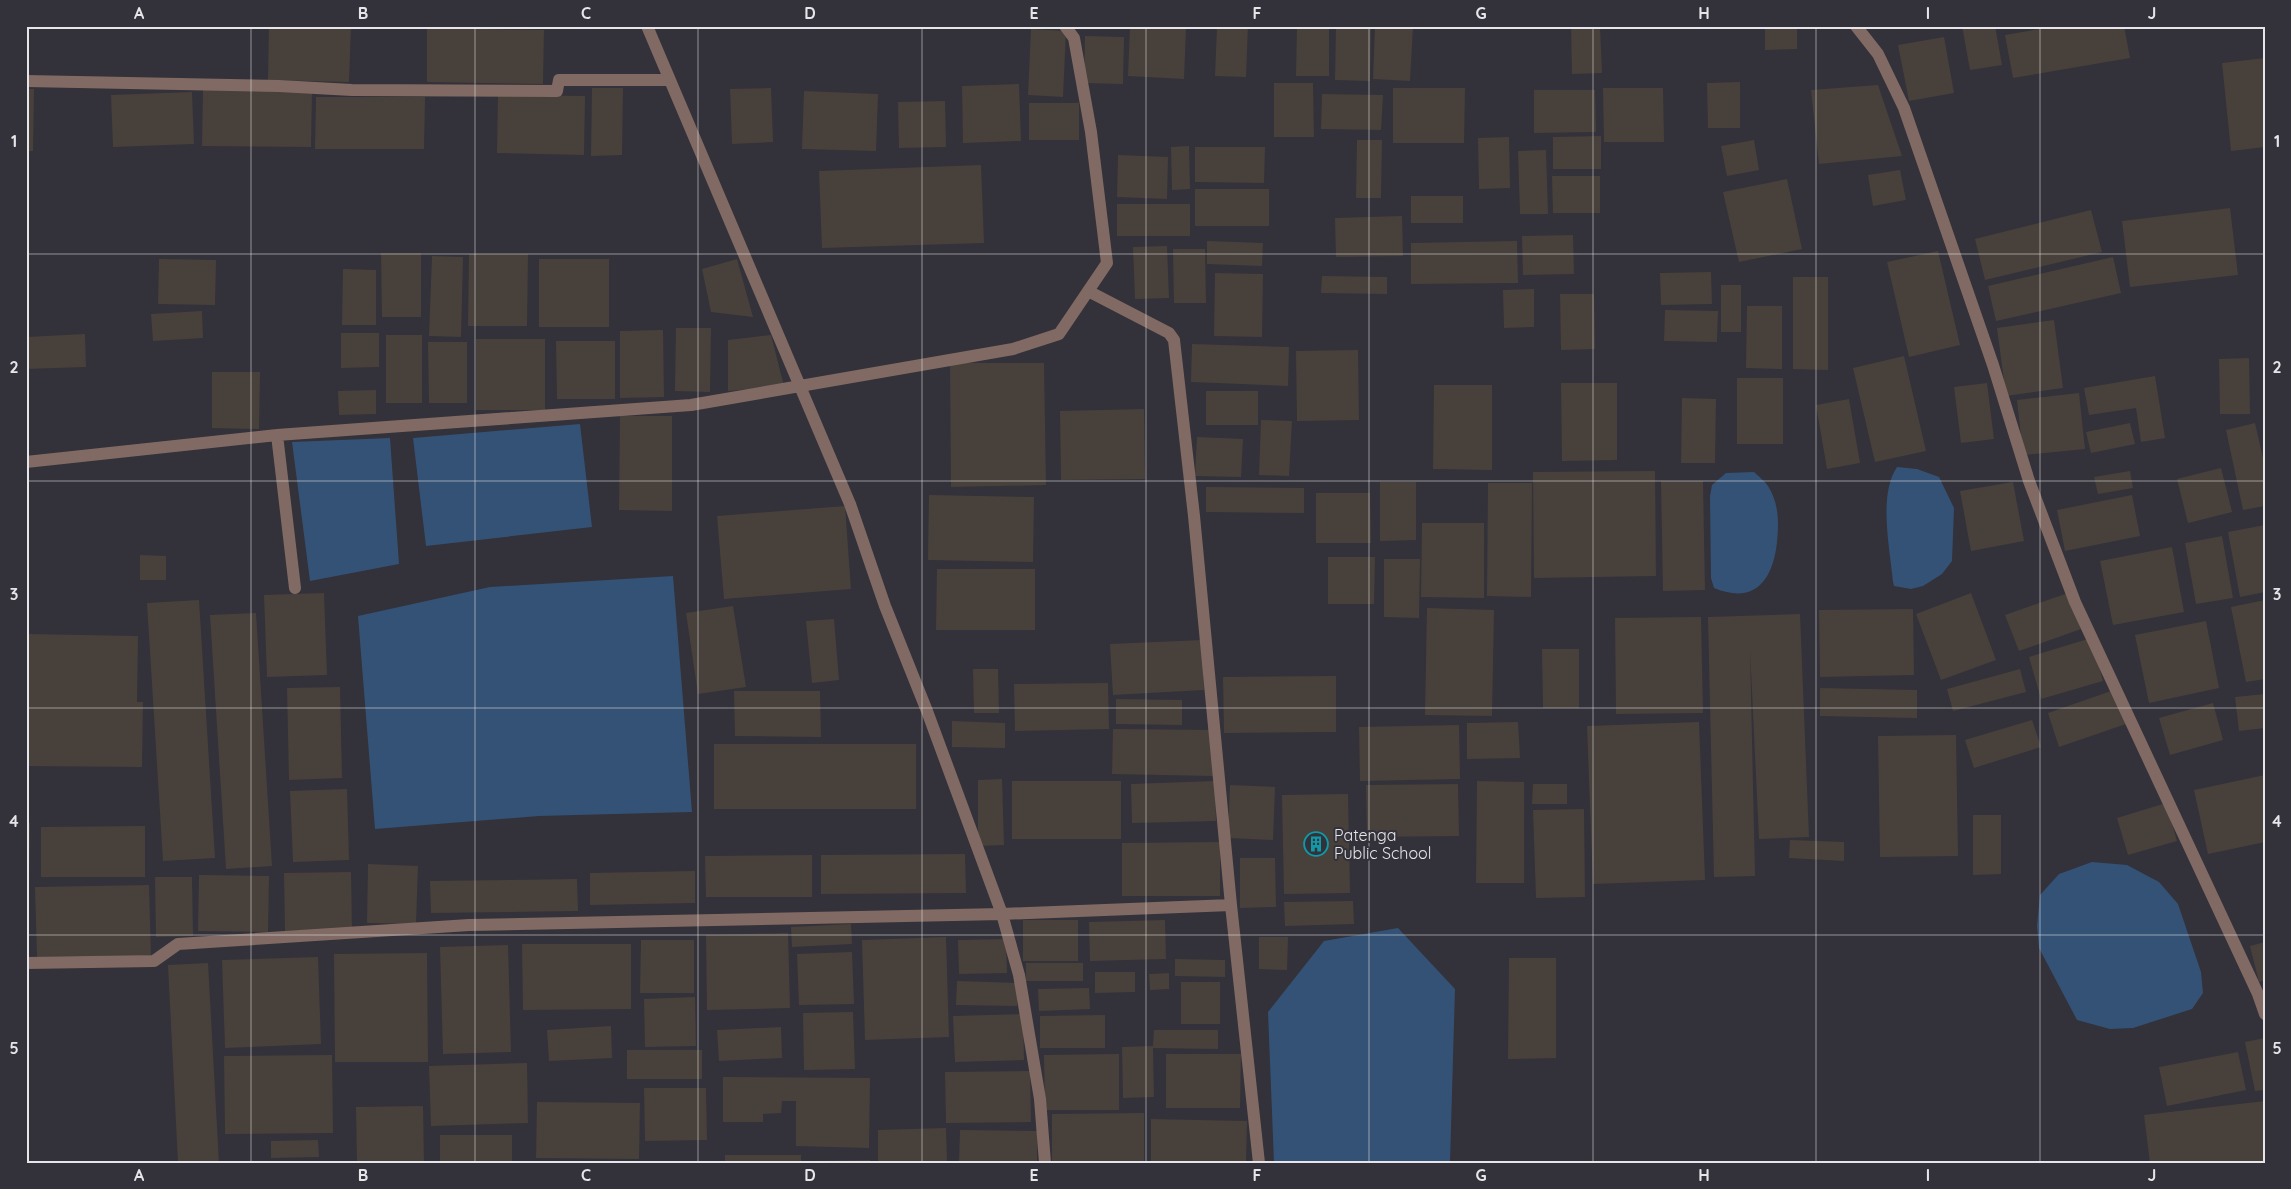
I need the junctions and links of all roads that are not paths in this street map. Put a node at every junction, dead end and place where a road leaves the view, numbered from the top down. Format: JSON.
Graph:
{"nodes":[{"id":1,"x":647,"y":26,"type":"edge"},
{"id":2,"x":1064,"y":26,"type":"edge"},
{"id":3,"x":1856,"y":26,"type":"edge"},
{"id":4,"x":670,"y":80,"type":"junction"},
{"id":5,"x":26,"y":81,"type":"edge"},
{"id":6,"x":1088,"y":291,"type":"junction"},
{"id":7,"x":799,"y":386,"type":"junction"},
{"id":8,"x":277,"y":435,"type":"junction"},
{"id":9,"x":26,"y":462,"type":"edge"},
{"id":10,"x":295,"y":588,"type":"dead end"},
{"id":11,"x":1230,"y":905,"type":"junction"},
{"id":12,"x":1002,"y":914,"type":"junction"},
{"id":13,"x":26,"y":963,"type":"edge"},
{"id":14,"x":2265,"y":1014,"type":"edge"},
{"id":15,"x":1045,"y":1163,"type":"edge"},
{"id":16,"x":1258,"y":1163,"type":"edge"}],
"edges":[{"from":1,"to":4,"type":"street"},
{"from":2,"to":6,"type":"street"},
{"from":3,"to":14,"type":"street"},
{"from":4,"to":5,"type":"street"},
{"from":4,"to":7,"type":"street"},
{"from":6,"to":7,"type":"street"},
{"from":6,"to":11,"type":"street"},
{"from":7,"to":8,"type":"street"},
{"from":7,"to":12,"type":"street"},
{"from":8,"to":9,"type":"street"},
{"from":8,"to":10,"type":"street"},
{"from":11,"to":12,"type":"street"},
{"from":11,"to":16,"type":"street"},
{"from":12,"to":13,"type":"street"},
{"from":12,"to":15,"type":"street"}]}
